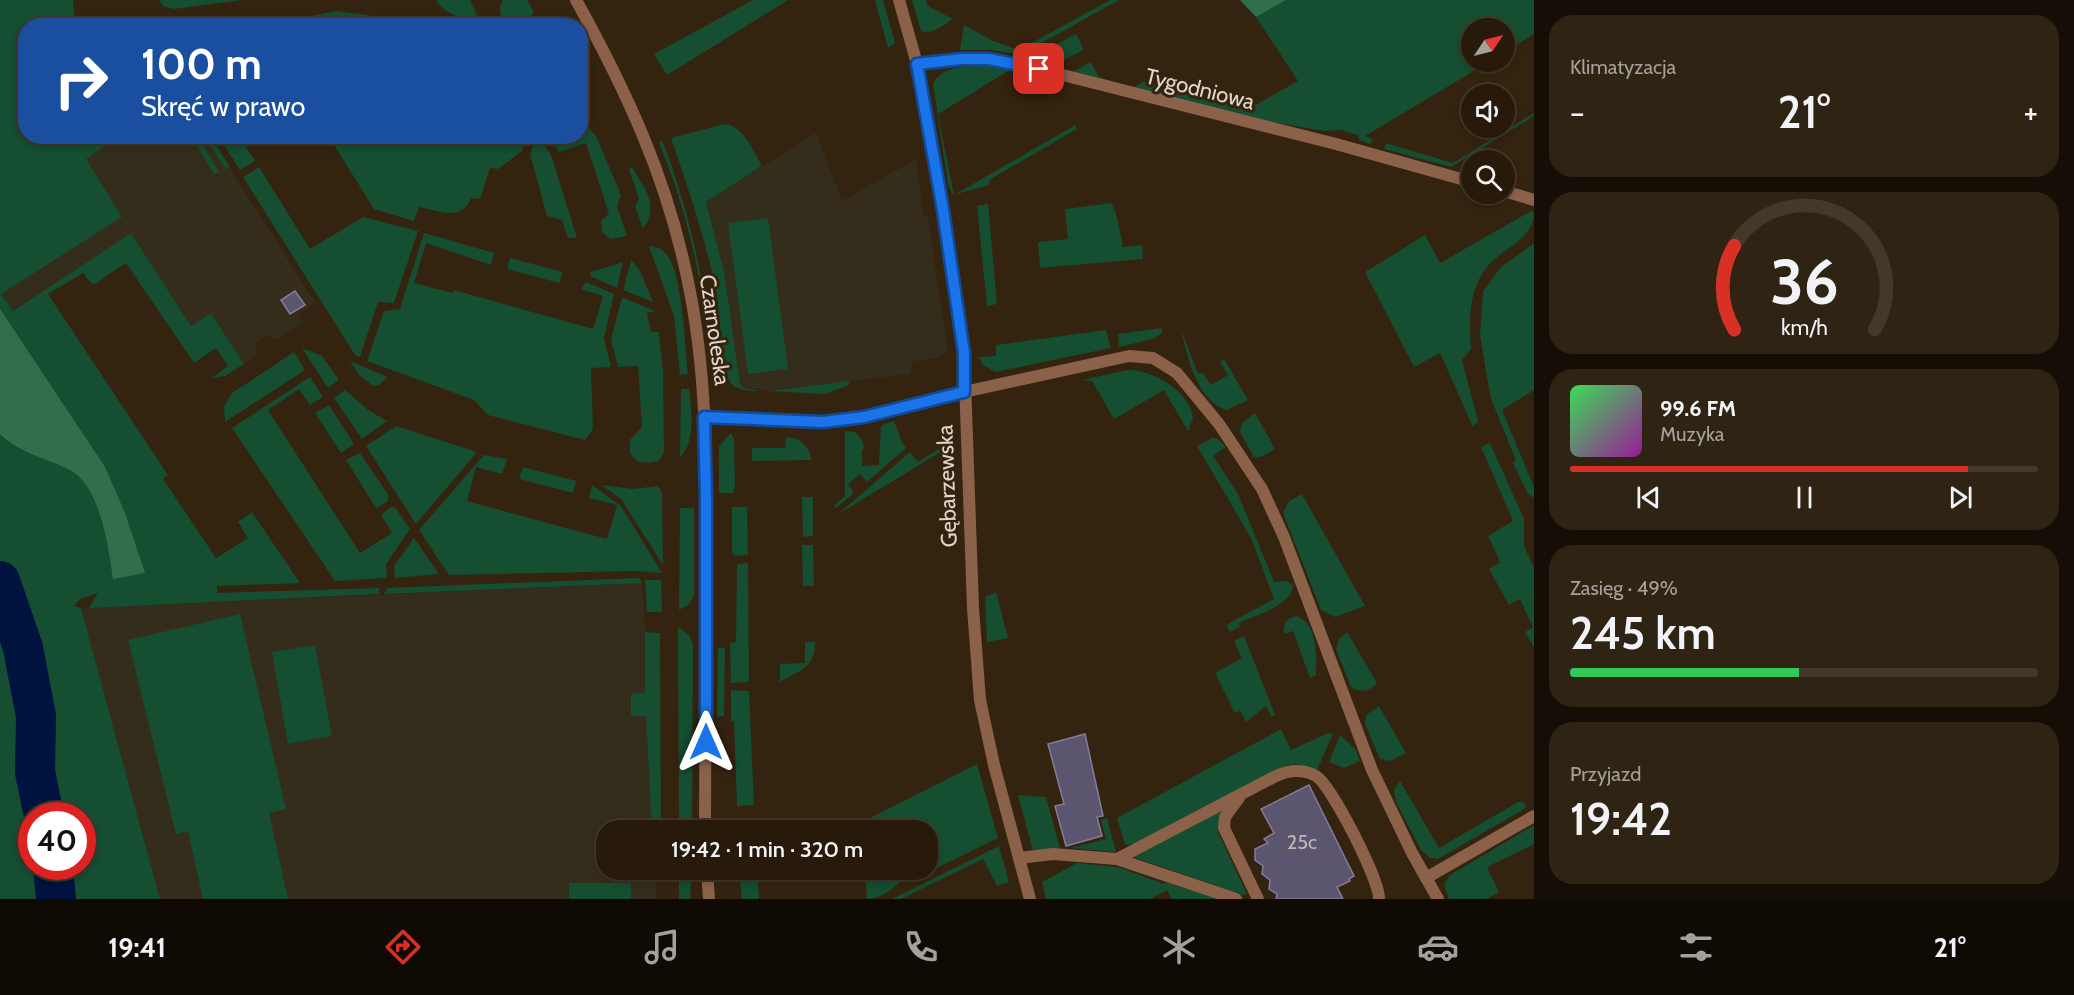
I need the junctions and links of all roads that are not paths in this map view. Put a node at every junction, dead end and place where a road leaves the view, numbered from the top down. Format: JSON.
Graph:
{"nodes":[{"id":1,"x":576,"y":0,"type":"edge"},
{"id":2,"x":899,"y":0,"type":"edge"},
{"id":3,"x":586,"y":18,"type":"edge"},
{"id":4,"x":588,"y":23,"type":"edge"},
{"id":5,"x":917,"y":64,"type":"junction"},
{"id":6,"x":1461,"y":179,"type":"edge"},
{"id":7,"x":1515,"y":194,"type":"edge"},
{"id":8,"x":1534,"y":200,"type":"edge"},
{"id":9,"x":964,"y":392,"type":"junction"},
{"id":10,"x":704,"y":417,"type":"junction"},
{"id":11,"x":1249,"y":790,"type":"junction"},
{"id":12,"x":1534,"y":816,"type":"edge"},
{"id":13,"x":705,"y":820,"type":"edge"},
{"id":14,"x":1019,"y":858,"type":"junction"},
{"id":15,"x":1117,"y":859,"type":"junction"},
{"id":16,"x":1426,"y":878,"type":"junction"},
{"id":17,"x":708,"y":880,"type":"edge"},
{"id":18,"x":709,"y":899,"type":"edge"},
{"id":19,"x":1030,"y":899,"type":"edge"},
{"id":20,"x":1236,"y":899,"type":"edge"},
{"id":21,"x":1258,"y":899,"type":"edge"},
{"id":22,"x":1379,"y":899,"type":"edge"},
{"id":23,"x":1438,"y":899,"type":"edge"}],
"edges":[{"from":1,"to":3,"type":"street","name":"Czarnoleska"},
{"from":2,"to":5,"type":"street","name":"Gębarzewska"},
{"from":4,"to":10,"type":"street","name":"Czarnoleska"},
{"from":5,"to":6,"type":"street","name":"Tygodniowa"},
{"from":5,"to":9,"type":"street","name":"Gębarzewska"},
{"from":7,"to":8,"type":"street"},
{"from":9,"to":10,"type":"street"},
{"from":9,"to":14,"type":"street","name":"Gębarzewska"},
{"from":9,"to":16,"type":"street"},
{"from":10,"to":13,"type":"street","name":"Czarnoleska"},
{"from":11,"to":15,"type":"street"},
{"from":11,"to":21,"type":"street"},
{"from":11,"to":22,"type":"street"},
{"from":12,"to":16,"type":"street"},
{"from":14,"to":15,"type":"street"},
{"from":14,"to":19,"type":"street","name":"Gębarzewska"},
{"from":15,"to":20,"type":"street"},
{"from":16,"to":23,"type":"street"},
{"from":17,"to":18,"type":"street"}]}
